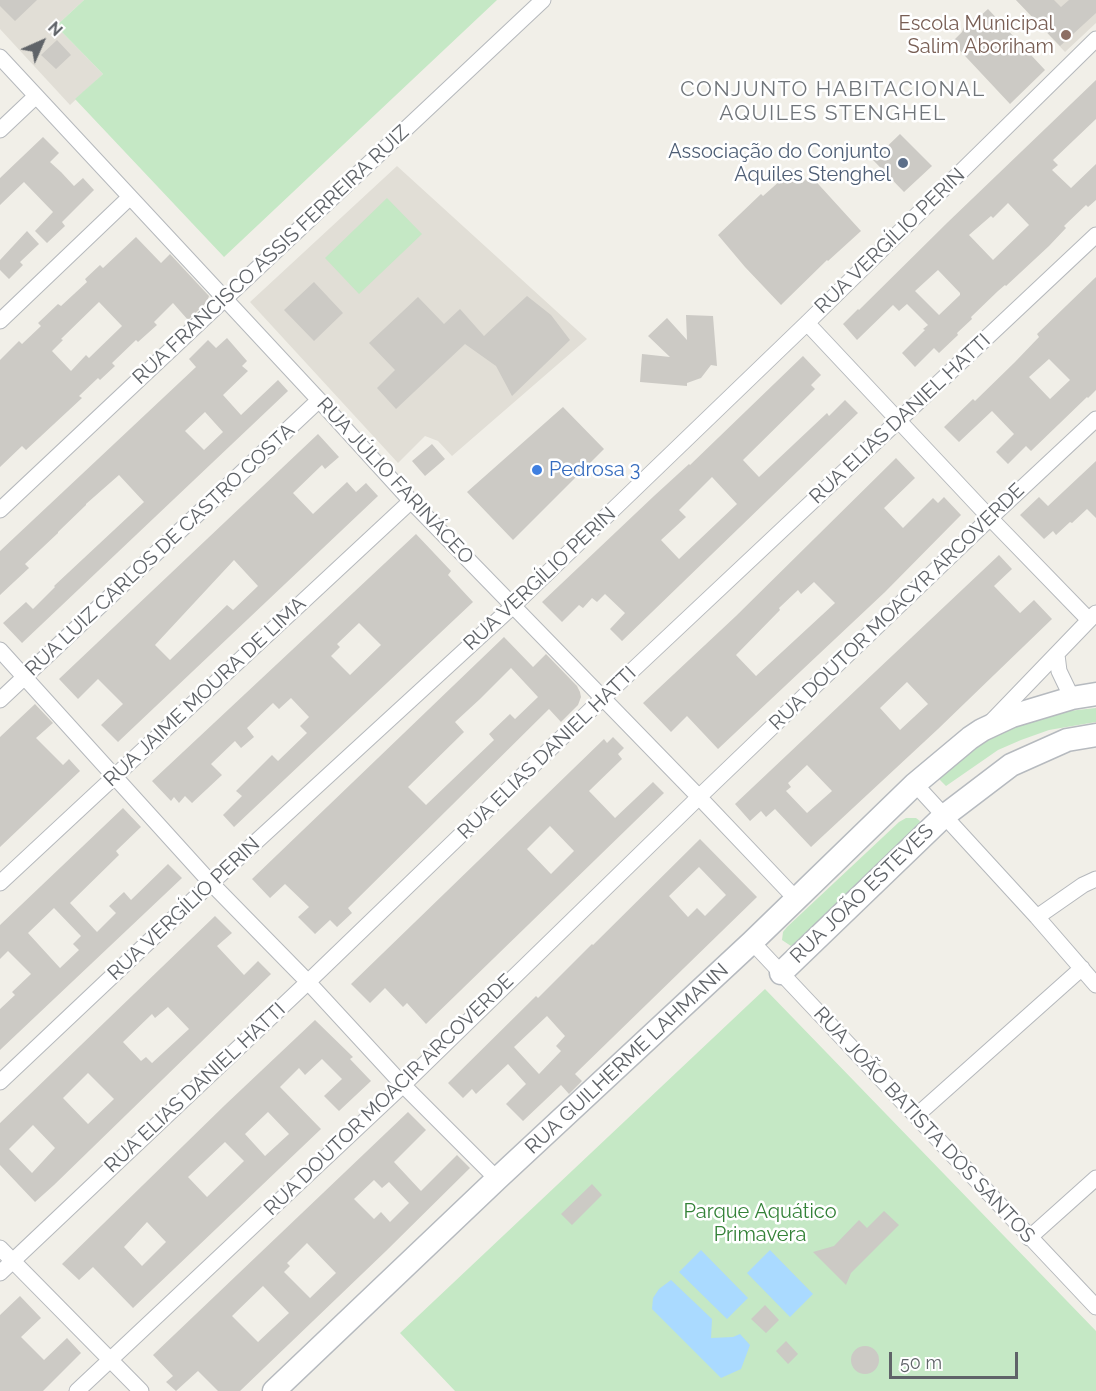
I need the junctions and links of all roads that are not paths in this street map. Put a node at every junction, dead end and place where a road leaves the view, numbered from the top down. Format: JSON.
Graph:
{"nodes":[{"id":1,"x":543,"y":0,"type":"edge"},
{"id":2,"x":1096,"y":39,"type":"edge"},
{"id":3,"x":0,"y":57,"type":"edge"},
{"id":4,"x":36,"y":96,"type":"junction"},
{"id":5,"x":0,"y":130,"type":"edge"},
{"id":6,"x":130,"y":197,"type":"junction"},
{"id":7,"x":1096,"y":235,"type":"edge"},
{"id":8,"x":225,"y":299,"type":"junction"},
{"id":9,"x":0,"y":321,"type":"edge"},
{"id":10,"x":807,"y":322,"type":"junction"},
{"id":11,"x":319,"y":400,"type":"junction"},
{"id":12,"x":1096,"y":419,"type":"edge"},
{"id":13,"x":899,"y":420,"type":"junction"},
{"id":14,"x":411,"y":501,"type":"junction"},
{"id":15,"x":0,"y":510,"type":"edge"},
{"id":16,"x":990,"y":518,"type":"junction"},
{"id":17,"x":512,"y":607,"type":"junction"},
{"id":18,"x":1092,"y":617,"type":"edge"},
{"id":19,"x":0,"y":650,"type":"edge"},
{"id":20,"x":1057,"y":655,"type":"junction"},
{"id":21,"x":25,"y":677,"type":"junction"},
{"id":22,"x":1096,"y":694,"type":"edge"},
{"id":23,"x":603,"y":698,"type":"junction"},
{"id":24,"x":1072,"y":698,"type":"junction"},
{"id":25,"x":0,"y":700,"type":"edge"},
{"id":26,"x":982,"y":730,"type":"junction"},
{"id":27,"x":1096,"y":735,"type":"edge"},
{"id":28,"x":115,"y":776,"type":"junction"},
{"id":29,"x":915,"y":784,"type":"junction"},
{"id":30,"x":699,"y":797,"type":"junction"},
{"id":31,"x":944,"y":816,"type":"junction"},
{"id":32,"x":1096,"y":879,"type":"edge"},
{"id":33,"x":0,"y":883,"type":"edge"},
{"id":34,"x":211,"y":883,"type":"junction"},
{"id":35,"x":796,"y":899,"type":"junction"},
{"id":36,"x":1037,"y":917,"type":"junction"},
{"id":37,"x":752,"y":942,"type":"junction"},
{"id":38,"x":1082,"y":968,"type":"junction"},
{"id":39,"x":781,"y":973,"type":"junction"},
{"id":40,"x":308,"y":982,"type":"junction"},
{"id":41,"x":1096,"y":985,"type":"edge"},
{"id":42,"x":0,"y":1082,"type":"edge"},
{"id":43,"x":403,"y":1084,"type":"junction"},
{"id":44,"x":915,"y":1116,"type":"junction"},
{"id":45,"x":1096,"y":1178,"type":"edge"},
{"id":46,"x":497,"y":1179,"type":"junction"},
{"id":47,"x":1029,"y":1238,"type":"junction"},
{"id":48,"x":0,"y":1248,"type":"edge"},
{"id":49,"x":12,"y":1261,"type":"junction"},
{"id":50,"x":0,"y":1273,"type":"edge"},
{"id":51,"x":1096,"y":1307,"type":"edge"},
{"id":52,"x":110,"y":1359,"type":"junction"},
{"id":53,"x":77,"y":1391,"type":"edge"},
{"id":54,"x":141,"y":1391,"type":"edge"},
{"id":55,"x":274,"y":1391,"type":"edge"}],
"edges":[{"from":1,"to":8,"type":"street","name":"RUA FRANCISCO ASSIS FERREIRA RUIZ"},
{"from":2,"to":10,"type":"street","name":"RUA VERGÍLIO PERIN"},
{"from":3,"to":4,"type":"street","name":"RUA JÚLIO FARINÁCEO"},
{"from":4,"to":5,"type":"street"},
{"from":4,"to":6,"type":"street","name":"RUA JÚLIO FARINÁCEO"},
{"from":6,"to":8,"type":"street","name":"RUA JÚLIO FARINÁCEO"},
{"from":6,"to":9,"type":"street"},
{"from":7,"to":13,"type":"street","name":"RUA ELIAS DANIEL HATTI"},
{"from":8,"to":11,"type":"street","name":"RUA JÚLIO FARINÁCEO"},
{"from":8,"to":15,"type":"street","name":"RUA FRANCISCO ASSIS FERREIRA RUIZ"},
{"from":10,"to":13,"type":"street"},
{"from":10,"to":17,"type":"street","name":"RUA VERGÍLIO PERIN"},
{"from":11,"to":14,"type":"street","name":"RUA JÚLIO FARINÁCEO"},
{"from":11,"to":21,"type":"street","name":"RUA LUIZ CARLOS DE CASTRO COSTA"},
{"from":12,"to":16,"type":"street","name":"RUA DOUTOR MOACYR ARCOVERDE"},
{"from":13,"to":16,"type":"street"},
{"from":13,"to":23,"type":"street","name":"RUA ELIAS DANIEL HATTI"},
{"from":14,"to":17,"type":"street","name":"RUA JÚLIO FARINÁCEO"},
{"from":14,"to":28,"type":"street","name":"RUA JAIME MOURA DE LIMA"},
{"from":16,"to":18,"type":"street"},
{"from":16,"to":30,"type":"street","name":"RUA DOUTOR MOACYR ARCOVERDE"},
{"from":17,"to":23,"type":"street","name":"RUA JÚLIO FARINÁCEO"},
{"from":17,"to":34,"type":"street","name":"RUA VERGÍLIO PERIN"},
{"from":18,"to":20,"type":"street","name":"RUA GUILHERME LAHMANN"},
{"from":19,"to":21,"type":"street"},
{"from":20,"to":24,"type":"street"},
{"from":20,"to":26,"type":"street","name":"RUA GUILHERME LAHMANN"},
{"from":21,"to":25,"type":"street","name":"RUA LUIZ CARLOS DE CASTRO COSTA"},
{"from":21,"to":28,"type":"street"},
{"from":22,"to":24,"type":"street","name":"RUA GUILHERME LAHMANN"},
{"from":23,"to":30,"type":"street","name":"RUA JÚLIO FARINÁCEO"},
{"from":23,"to":40,"type":"street","name":"RUA ELIAS DANIEL HATTI"},
{"from":24,"to":26,"type":"street","name":"RUA GUILHERME LAHMANN"},
{"from":26,"to":29,"type":"street","name":"RUA GUILHERME LAHMANN"},
{"from":27,"to":31,"type":"street","name":"RUA JOÃO ESTEVES"},
{"from":28,"to":33,"type":"street","name":"RUA JAIME MOURA DE LIMA"},
{"from":28,"to":34,"type":"street"},
{"from":29,"to":31,"type":"street"},
{"from":29,"to":35,"type":"street","name":"RUA GUILHERME LAHMANN"},
{"from":30,"to":35,"type":"street","name":"RUA JÚLIO FARINÁCEO"},
{"from":30,"to":43,"type":"street","name":"RUA DOUTOR MOACIR ARCOVERDE"},
{"from":31,"to":36,"type":"street"},
{"from":31,"to":39,"type":"street","name":"RUA JOÃO ESTEVES"},
{"from":32,"to":36,"type":"street"},
{"from":34,"to":40,"type":"street"},
{"from":34,"to":42,"type":"street","name":"RUA VERGÍLIO PERIN"},
{"from":35,"to":37,"type":"street","name":"RUA GUILHERME LAHMANN"},
{"from":36,"to":38,"type":"street"},
{"from":37,"to":39,"type":"street","name":"RUA JOÃO BATISTA DOS SANTOS"},
{"from":37,"to":46,"type":"street","name":"RUA GUILHERME LAHMANN"},
{"from":38,"to":41,"type":"street"},
{"from":38,"to":44,"type":"street"},
{"from":39,"to":44,"type":"street","name":"RUA JOÃO BATISTA DOS SANTOS"},
{"from":40,"to":43,"type":"street"},
{"from":40,"to":49,"type":"street","name":"RUA ELIAS DANIEL HATTI"},
{"from":43,"to":46,"type":"street"},
{"from":43,"to":52,"type":"street","name":"RUA DOUTOR MOACIR ARCOVERDE"},
{"from":44,"to":47,"type":"street","name":"RUA JOÃO BATISTA DOS SANTOS"},
{"from":45,"to":47,"type":"street"},
{"from":46,"to":55,"type":"street","name":"RUA GUILHERME LAHMANN"},
{"from":47,"to":51,"type":"street","name":"RUA JOÃO BATISTA DOS SANTOS"},
{"from":48,"to":49,"type":"street"},
{"from":49,"to":50,"type":"street","name":"RUA ELIAS DANIEL HATTI"},
{"from":49,"to":52,"type":"street"},
{"from":52,"to":53,"type":"street","name":"RUA DOUTOR MOACIR ARCOVERDE"},
{"from":52,"to":54,"type":"street"}]}
